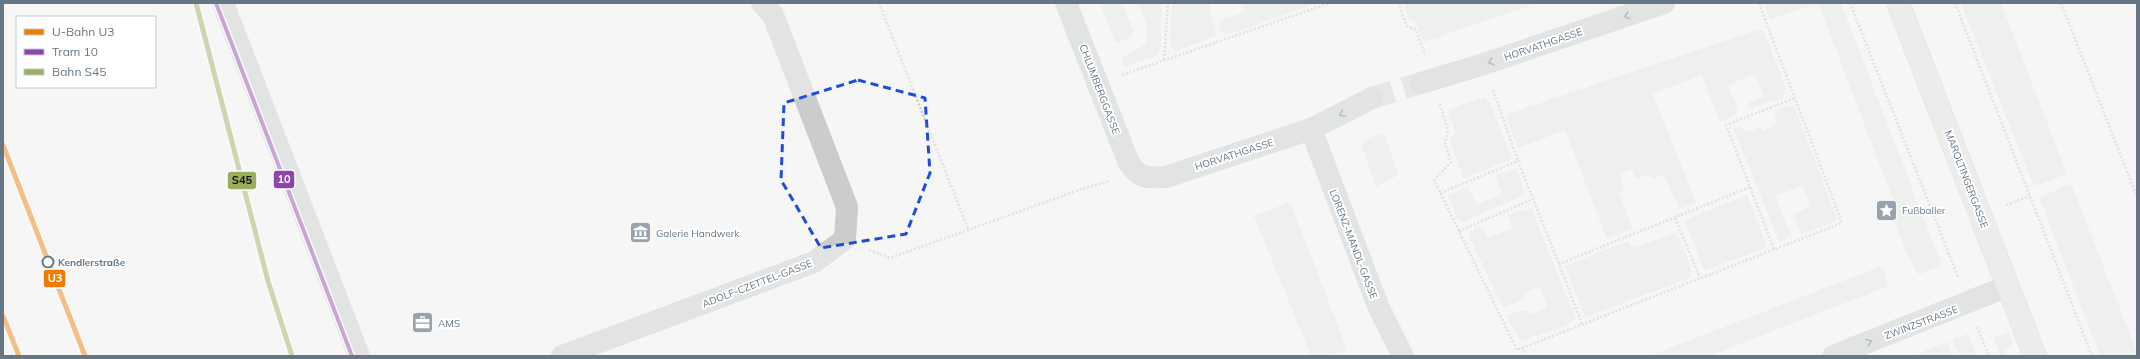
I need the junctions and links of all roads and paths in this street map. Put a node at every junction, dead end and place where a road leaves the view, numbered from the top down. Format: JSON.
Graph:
{"nodes":[{"id":1,"x":223,"y":3,"type":"edge"},
{"id":2,"x":762,"y":3,"type":"edge"},
{"id":3,"x":879,"y":3,"type":"edge"},
{"id":4,"x":1066,"y":3,"type":"edge"},
{"id":5,"x":1168,"y":3,"type":"edge"},
{"id":6,"x":1330,"y":3,"type":"edge"},
{"id":7,"x":1398,"y":3,"type":"edge"},
{"id":8,"x":1664,"y":3,"type":"edge"},
{"id":9,"x":1759,"y":3,"type":"edge"},
{"id":10,"x":1850,"y":3,"type":"edge"},
{"id":11,"x":1898,"y":3,"type":"edge"},
{"id":12,"x":1955,"y":3,"type":"edge"},
{"id":13,"x":2061,"y":3,"type":"edge"},
{"id":14,"x":1164,"y":60,"type":"junction"},
{"id":15,"x":1484,"y":64,"type":"junction"},
{"id":16,"x":1427,"y":81,"type":"junction"},
{"id":17,"x":1097,"y":84,"type":"junction"},
{"id":18,"x":1372,"y":98,"type":"tunnel mouth"},
{"id":19,"x":1795,"y":98,"type":"junction"},
{"id":20,"x":1311,"y":129,"type":"junction"},
{"id":21,"x":1518,"y":161,"type":"junction"},
{"id":22,"x":1136,"y":174,"type":"junction"},
{"id":23,"x":1750,"y":187,"type":"junction"},
{"id":24,"x":1440,"y":193,"type":"junction"},
{"id":25,"x":2137,"y":197,"type":"edge"},
{"id":26,"x":1533,"y":199,"type":"junction"},
{"id":27,"x":1676,"y":218,"type":"junction"},
{"id":28,"x":1459,"y":231,"type":"junction"},
{"id":29,"x":969,"y":232,"type":"junction"},
{"id":30,"x":845,"y":239,"type":"junction"},
{"id":31,"x":1774,"y":249,"type":"junction"},
{"id":32,"x":1559,"y":264,"type":"junction"},
{"id":33,"x":1700,"y":278,"type":"junction"},
{"id":34,"x":2008,"y":286,"type":"junction"},
{"id":35,"x":1968,"y":303,"type":"junction"},
{"id":36,"x":1582,"y":324,"type":"junction"},
{"id":37,"x":1522,"y":347,"type":"junction"},
{"id":38,"x":1524,"y":352,"type":"dead end"},
{"id":39,"x":359,"y":356,"type":"edge"},
{"id":40,"x":562,"y":356,"type":"edge"},
{"id":41,"x":1403,"y":356,"type":"edge"},
{"id":42,"x":1833,"y":356,"type":"edge"},
{"id":43,"x":1989,"y":356,"type":"edge"},
{"id":44,"x":2035,"y":356,"type":"edge"},
{"id":45,"x":2092,"y":356,"type":"edge"}],
"edges":[{"from":1,"to":39,"type":"street"},
{"from":2,"to":30,"type":"street"},
{"from":3,"to":29,"type":"path"},
{"from":4,"to":17,"type":"street","name":"CHLUMBERGGASSE"},
{"from":5,"to":14,"type":"path"},
{"from":6,"to":14,"type":"path"},
{"from":7,"to":16,"type":"path"},
{"from":8,"to":15,"type":"street","name":"HORVATHGASSE","one_way":true},
{"from":9,"to":19,"type":"path"},
{"from":10,"to":35,"type":"path"},
{"from":11,"to":34,"type":"main road","name":"MAROLTINGERGASSE"},
{"from":12,"to":45,"type":"path"},
{"from":13,"to":25,"type":"path"},
{"from":14,"to":17,"type":"path"},
{"from":15,"to":16,"type":"street","name":"HORVATHGASSE"},
{"from":15,"to":21,"type":"path"},
{"from":16,"to":24,"type":"path"},
{"from":17,"to":22,"type":"street","name":"CHLUMBERGGASSE"},
{"from":18,"to":20,"type":"street","name":"HORVATHGASSE","one_way":true},
{"from":19,"to":23,"type":"path"},
{"from":19,"to":31,"type":"path"},
{"from":20,"to":22,"type":"street","name":"HORVATHGASSE"},
{"from":20,"to":41,"type":"street","name":"LORENZ-MANDL-GASSE"},
{"from":21,"to":24,"type":"path"},
{"from":21,"to":26,"type":"path"},
{"from":22,"to":29,"type":"path"},
{"from":23,"to":27,"type":"path"},
{"from":23,"to":31,"type":"path"},
{"from":24,"to":28,"type":"path"},
{"from":26,"to":28,"type":"path"},
{"from":26,"to":32,"type":"path"},
{"from":27,"to":32,"type":"path"},
{"from":27,"to":33,"type":"path"},
{"from":28,"to":37,"type":"path"},
{"from":29,"to":30,"type":"path"},
{"from":30,"to":40,"type":"street","name":"ADOLF-CZETTEL-GASSE"},
{"from":31,"to":33,"type":"path"},
{"from":32,"to":36,"type":"path"},
{"from":33,"to":36,"type":"path"},
{"from":34,"to":35,"type":"street","name":"ZWINZSTRASSE"},
{"from":34,"to":44,"type":"main road","name":"MAROLTINGERGASSE"},
{"from":42,"to":35,"type":"street","name":"ZWINZSTRASSE","one_way":true},
{"from":35,"to":43,"type":"path"},
{"from":36,"to":37,"type":"path"},
{"from":37,"to":38,"type":"path"}]}
